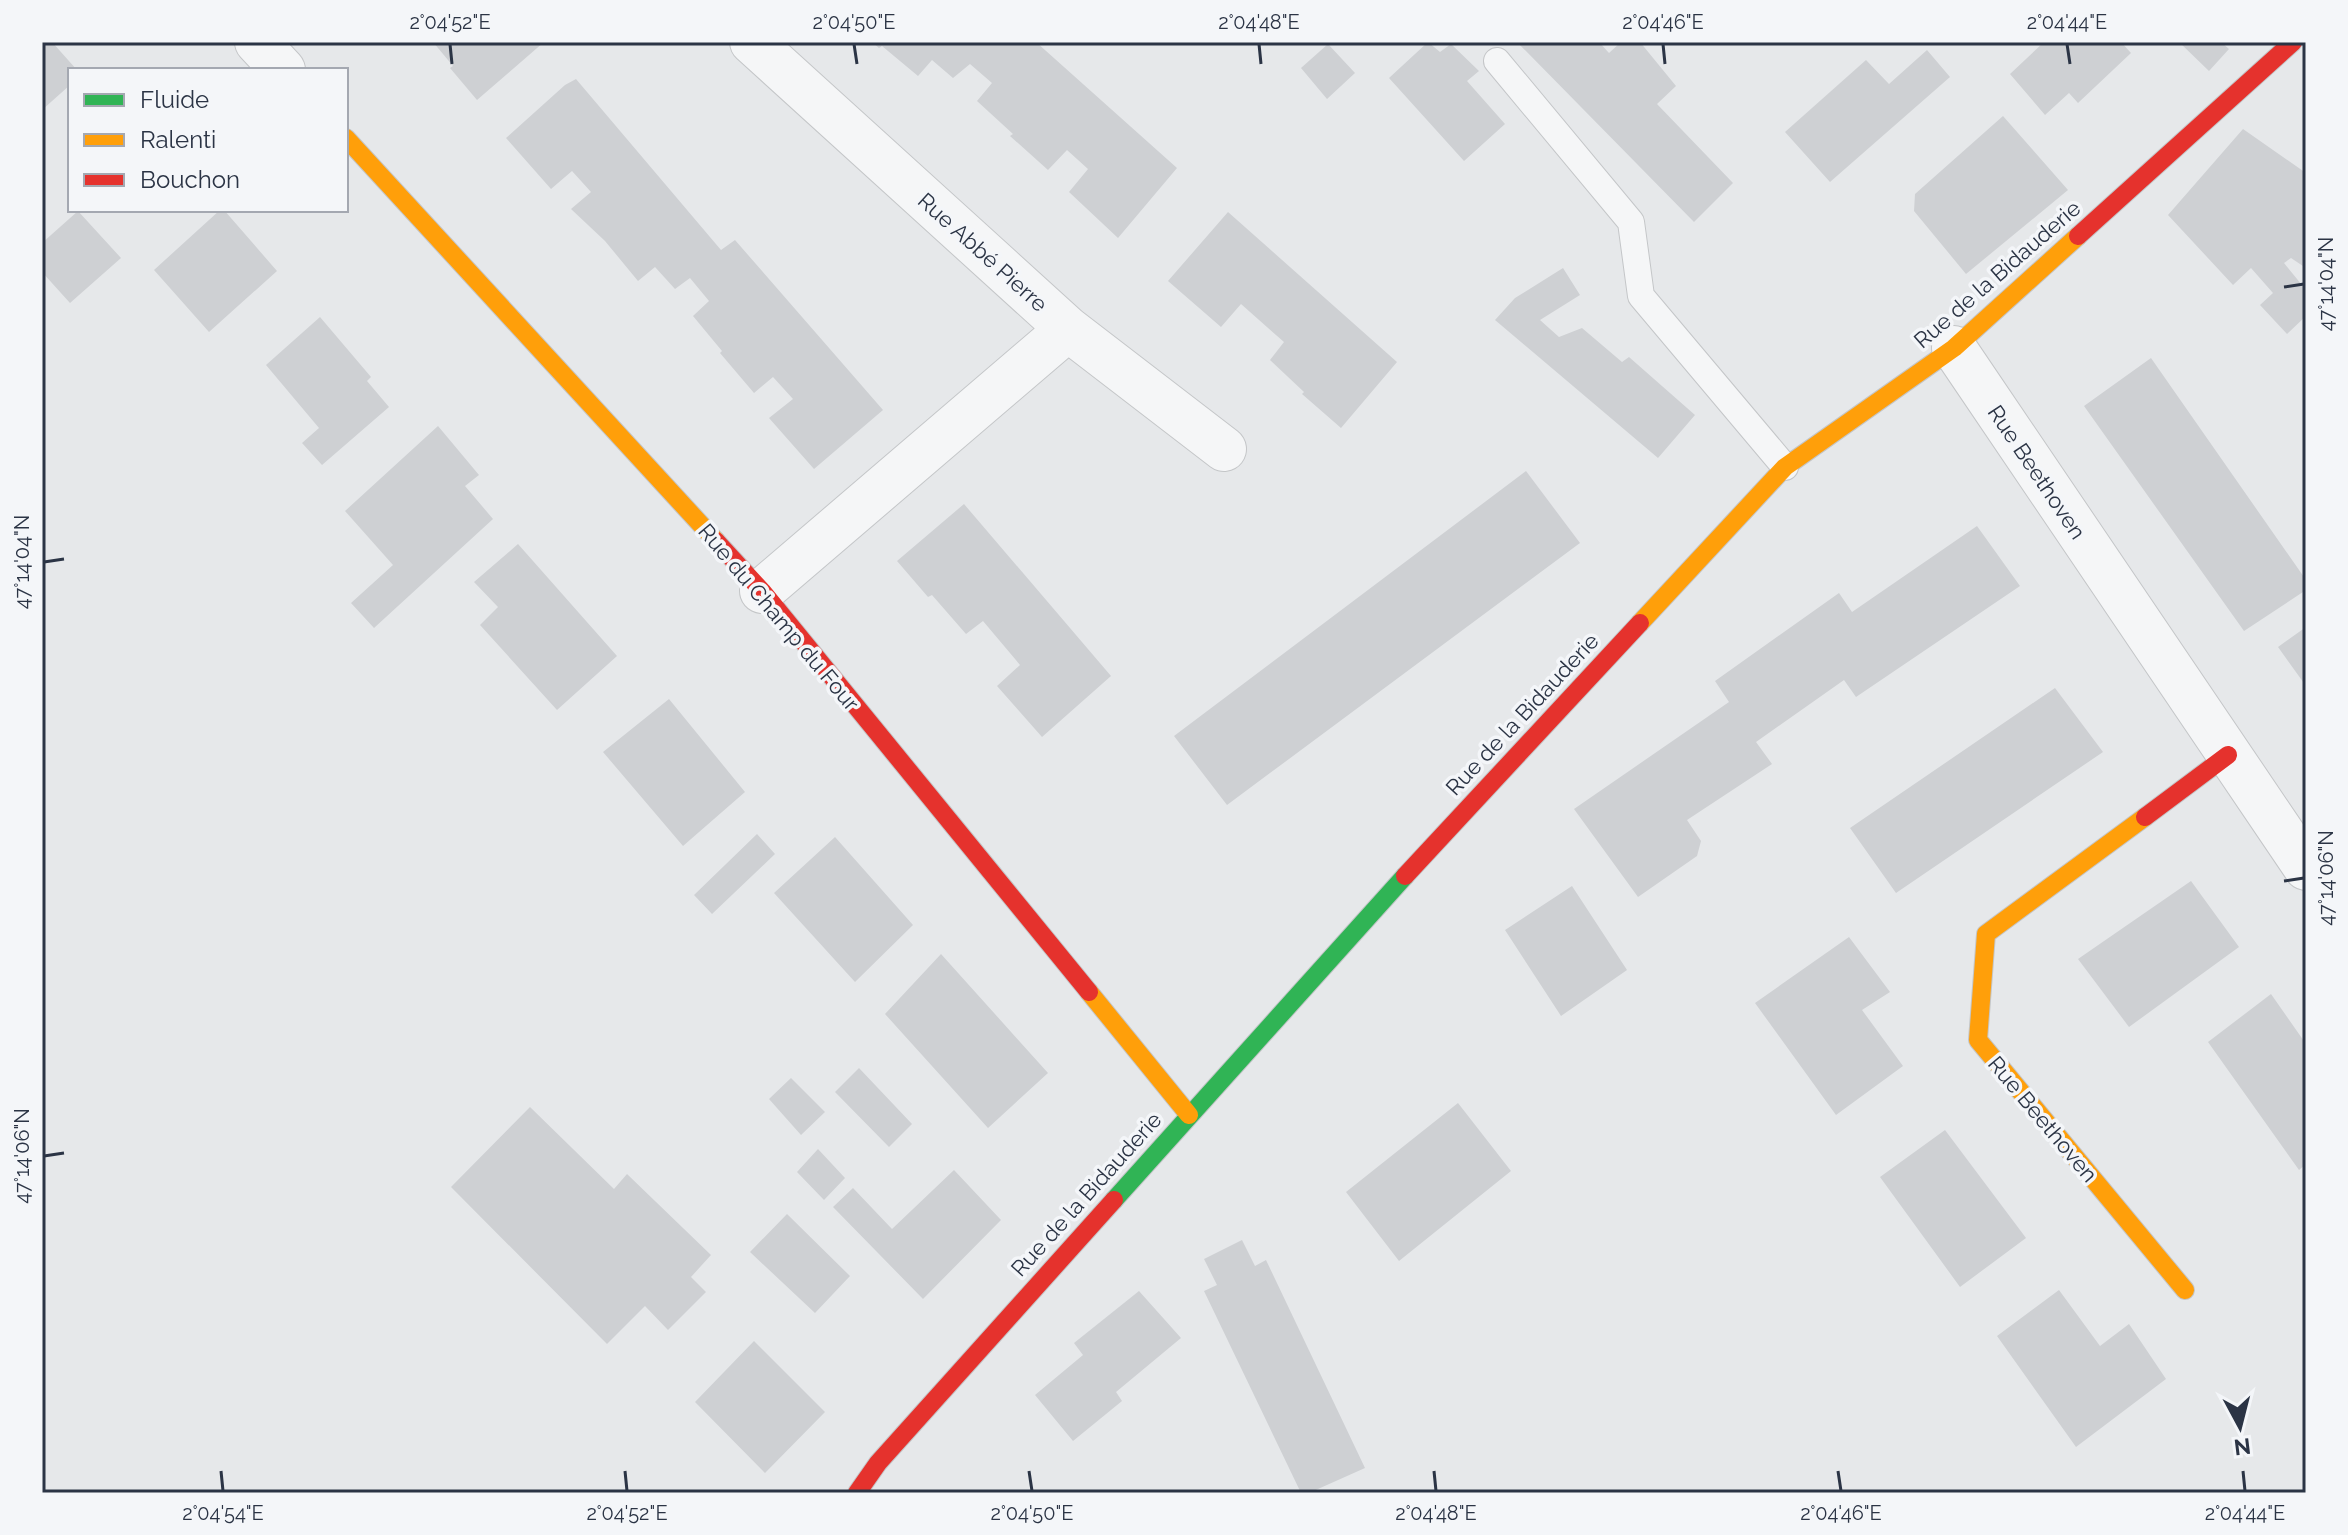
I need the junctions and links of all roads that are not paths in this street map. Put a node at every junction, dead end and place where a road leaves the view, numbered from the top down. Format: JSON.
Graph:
{"nodes":[{"id":1,"x":257,"y":42,"type":"edge"},
{"id":2,"x":752,"y":42,"type":"edge"},
{"id":3,"x":2293,"y":42,"type":"edge"},
{"id":4,"x":1497,"y":61,"type":"dead end"},
{"id":5,"x":281,"y":68,"type":"edge"},
{"id":6,"x":348,"y":140,"type":"edge"},
{"id":7,"x":1068,"y":329,"type":"junction"},
{"id":8,"x":1954,"y":348,"type":"junction"},
{"id":9,"x":1224,"y":449,"type":"dead end"},
{"id":10,"x":1785,"y":467,"type":"junction"},
{"id":11,"x":762,"y":591,"type":"junction"},
{"id":12,"x":2228,"y":755,"type":"junction"},
{"id":13,"x":2306,"y":868,"type":"edge"},
{"id":14,"x":1189,"y":1115,"type":"junction"},
{"id":15,"x":2185,"y":1290,"type":"dead end"},
{"id":16,"x":857,"y":1493,"type":"edge"}],
"edges":[{"from":1,"to":5,"type":"street"},
{"from":2,"to":7,"type":"street","name":"Rue Abbé Pierre"},
{"from":3,"to":8,"type":"street","name":"Rue de la Bidauderie"},
{"from":4,"to":10,"type":"lane"},
{"from":6,"to":11,"type":"street","name":"Rue du Champ du Four"},
{"from":7,"to":9,"type":"street","name":"Rue Abbé Pierre"},
{"from":7,"to":11,"type":"street"},
{"from":8,"to":10,"type":"street","name":"Rue de la Bidauderie"},
{"from":8,"to":12,"type":"street","name":"Rue Beethoven"},
{"from":10,"to":14,"type":"street","name":"Rue de la Bidauderie"},
{"from":11,"to":14,"type":"street","name":"Rue du Champ du Four"},
{"from":12,"to":13,"type":"street","name":"Rue Beethoven"},
{"from":12,"to":15,"type":"street","name":"Rue Beethoven"},
{"from":14,"to":16,"type":"street","name":"Rue de la Bidauderie"}]}
